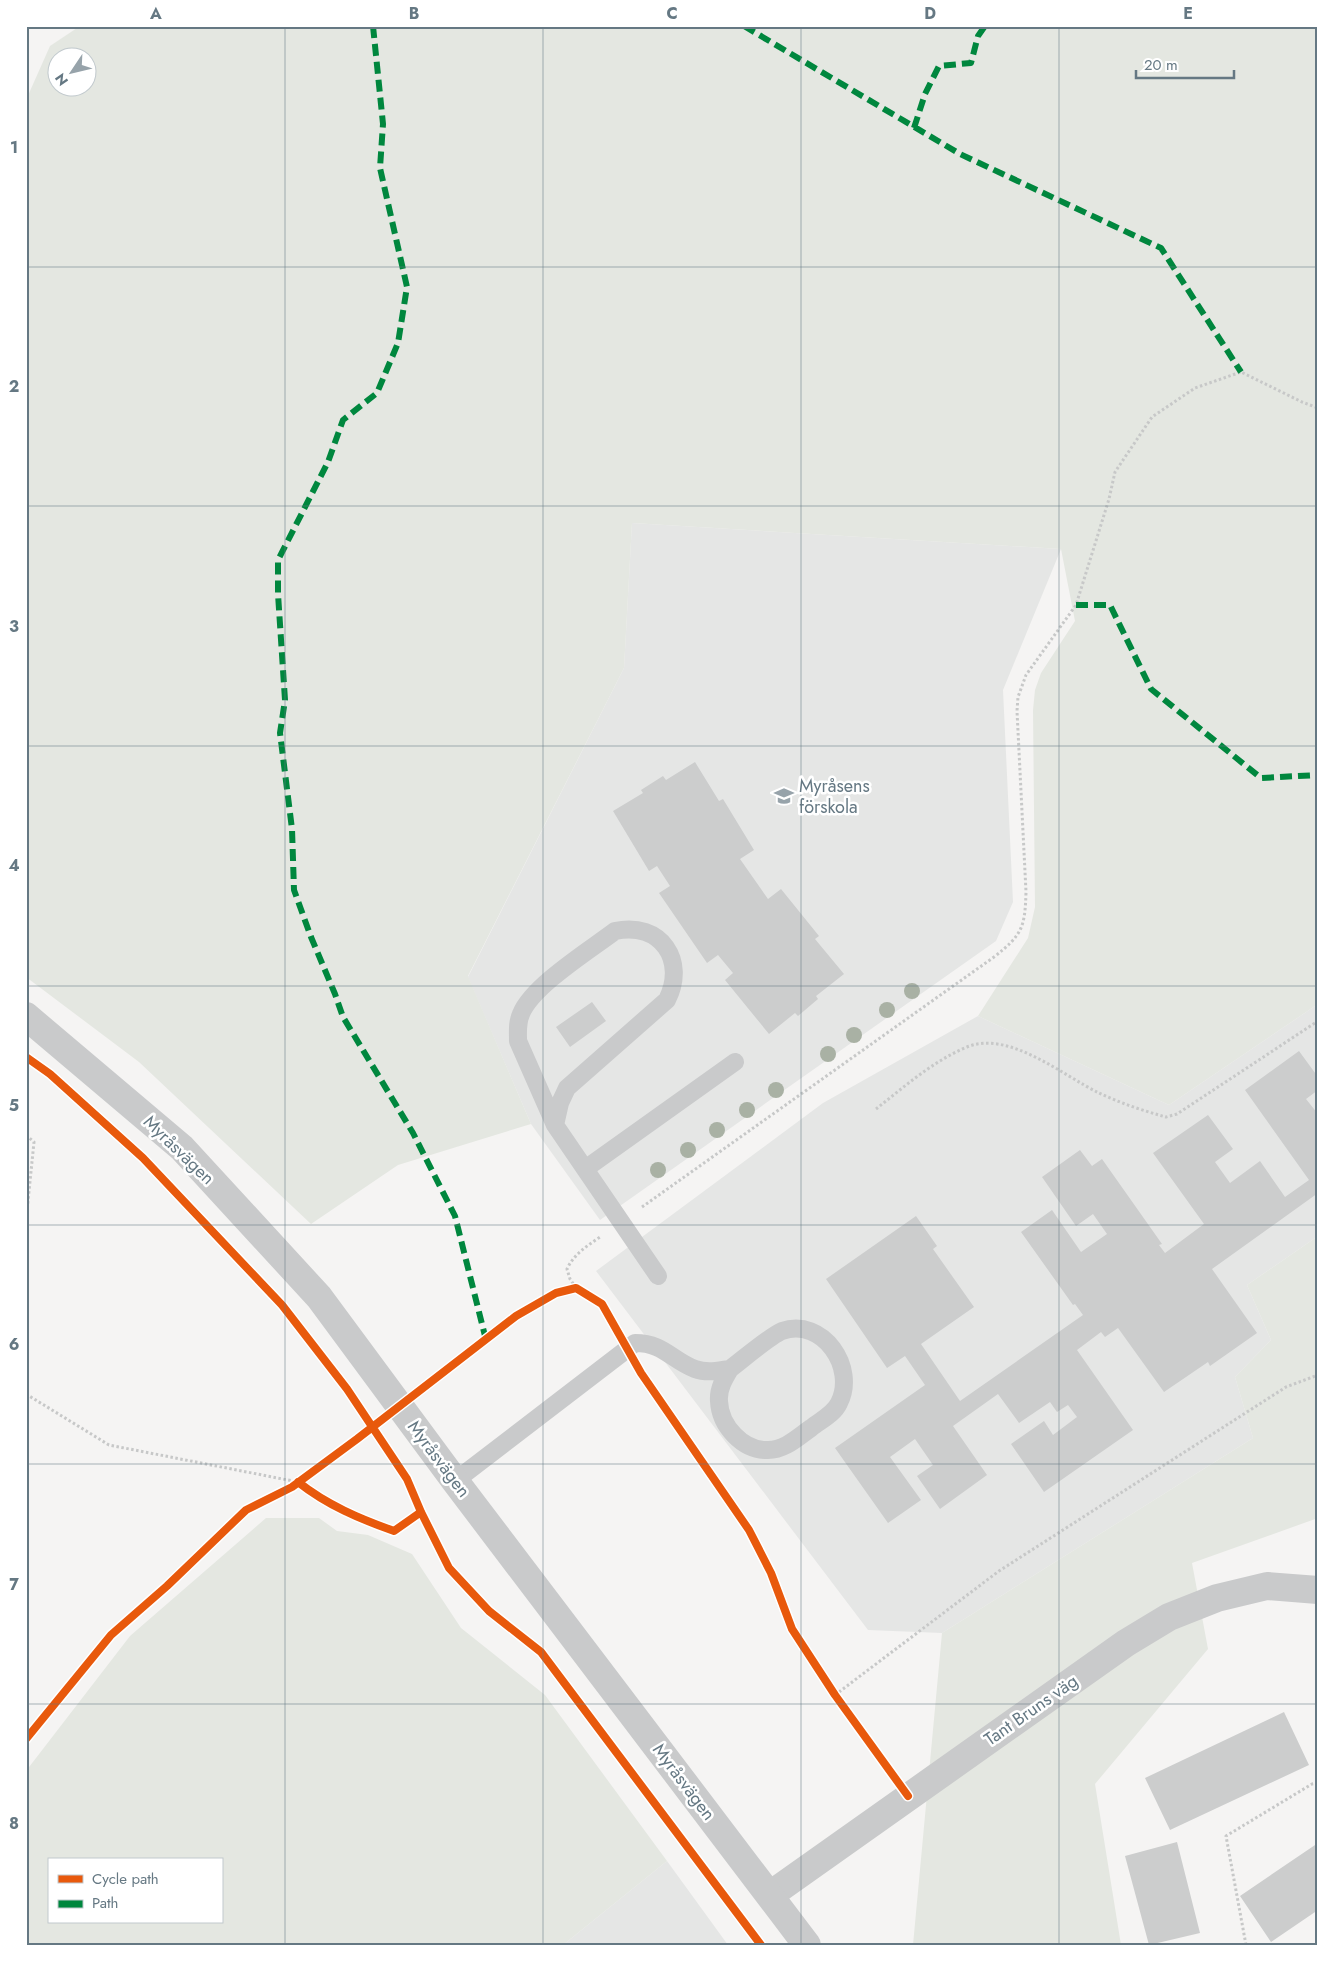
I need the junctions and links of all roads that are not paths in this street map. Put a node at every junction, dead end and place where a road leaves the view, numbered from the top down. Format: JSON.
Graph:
{"nodes":[{"id":1,"x":26,"y":1016,"type":"edge"},
{"id":2,"x":735,"y":1062,"type":"dead end"},
{"id":3,"x":556,"y":1125,"type":"junction"},
{"id":4,"x":585,"y":1169,"type":"junction"},
{"id":5,"x":658,"y":1276,"type":"dead end"},
{"id":6,"x":730,"y":1369,"type":"junction"},
{"id":7,"x":455,"y":1481,"type":"junction"},
{"id":8,"x":1318,"y":1590,"type":"edge"},
{"id":9,"x":770,"y":1895,"type":"junction"},
{"id":10,"x":807,"y":1945,"type":"edge"}],
"edges":[{"from":1,"to":7,"type":"street","name":"Myråsvägen"},
{"from":2,"to":4,"type":"lane"},
{"from":3,"to":3,"type":"lane"},
{"from":3,"to":4,"type":"lane"},
{"from":4,"to":5,"type":"lane"},
{"from":6,"to":6,"type":"lane"},
{"from":6,"to":7,"type":"lane"},
{"from":7,"to":9,"type":"street","name":"Myråsvägen"},
{"from":8,"to":9,"type":"street","name":"Tant Bruns väg"},
{"from":9,"to":10,"type":"street","name":"Myråsvägen"}]}
